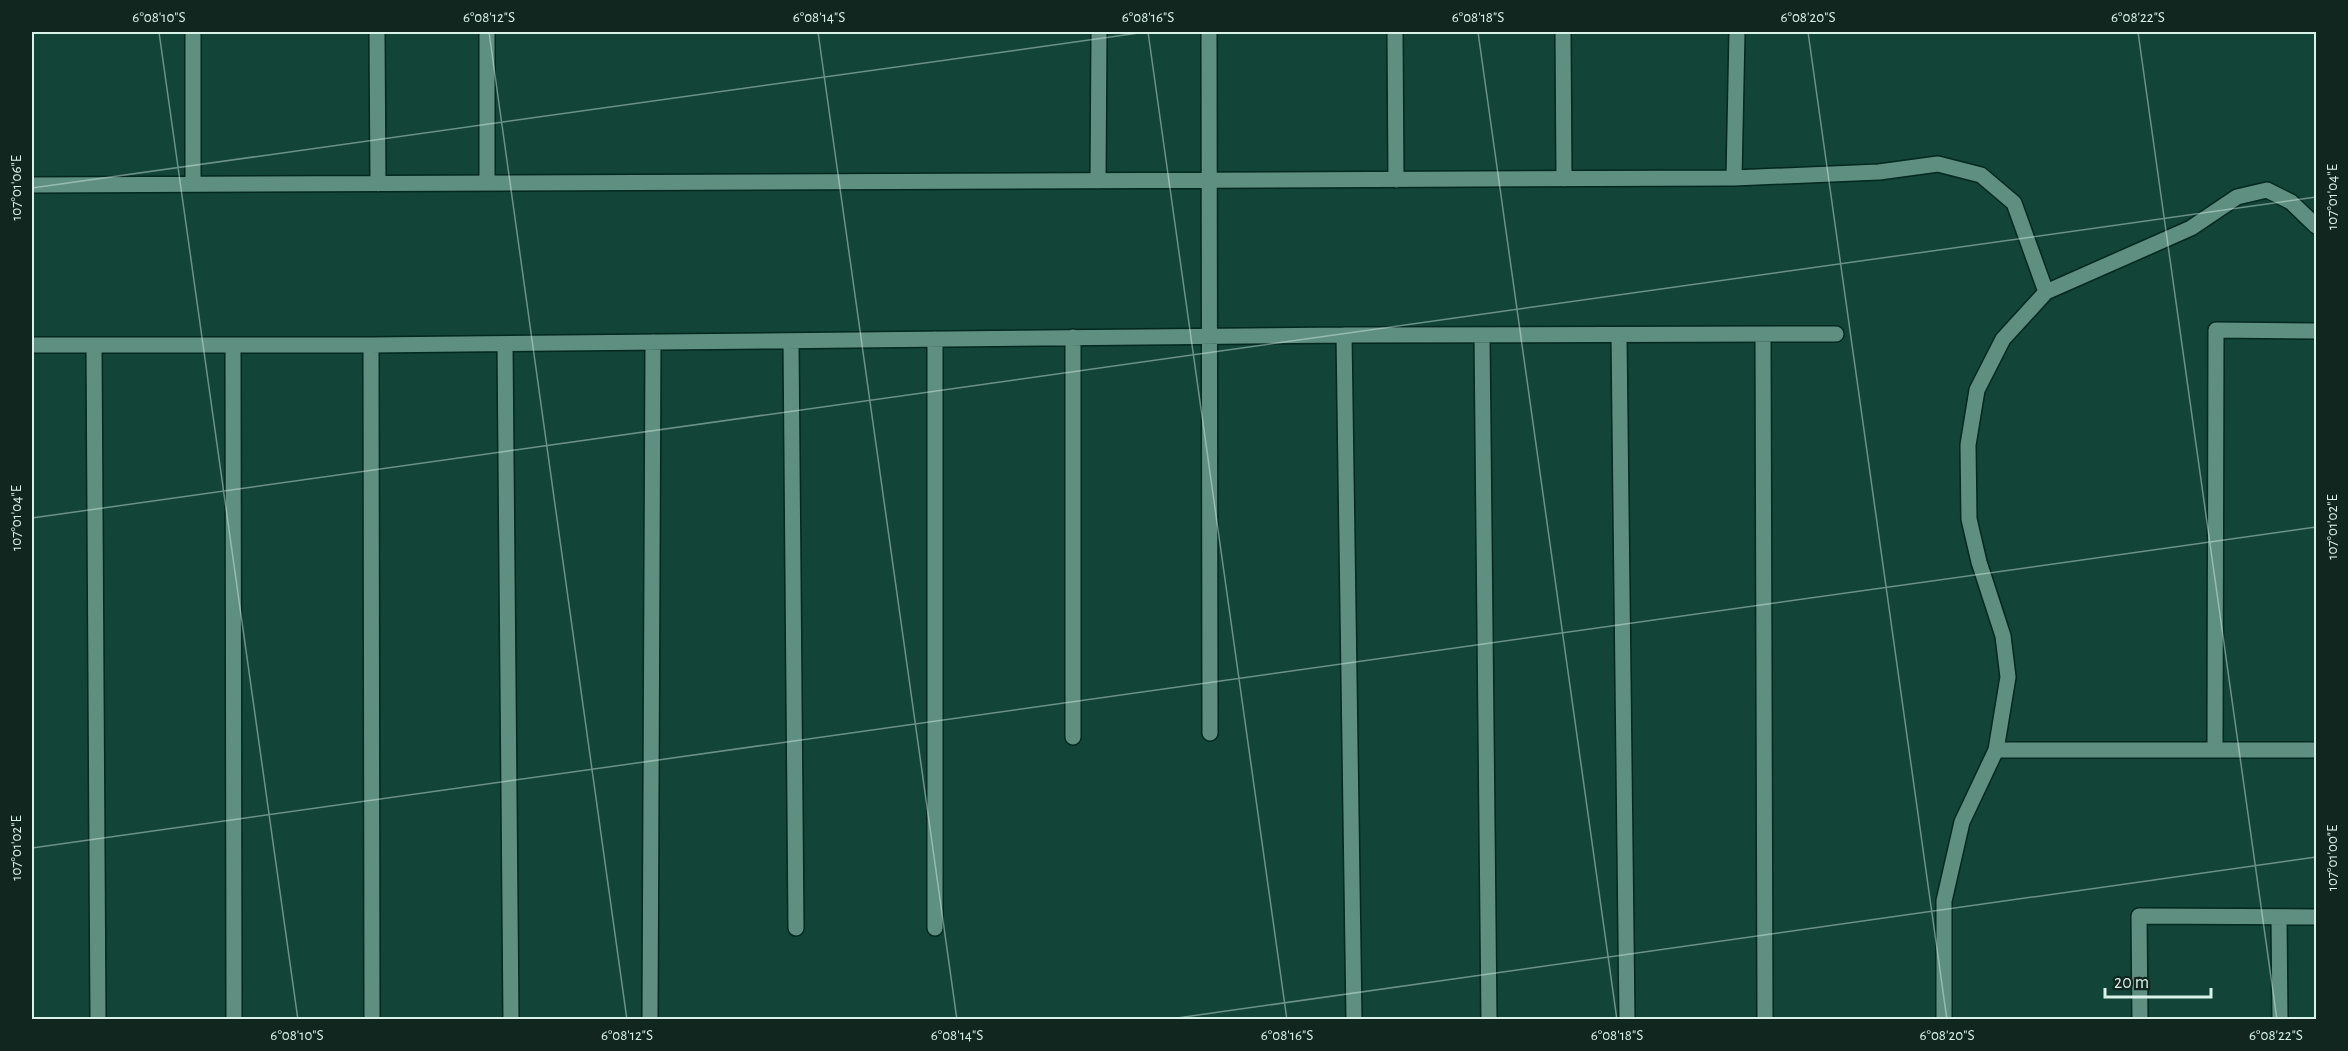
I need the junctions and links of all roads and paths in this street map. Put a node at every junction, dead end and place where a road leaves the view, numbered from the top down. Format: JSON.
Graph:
{"nodes":[{"id":1,"x":194,"y":32,"type":"edge"},
{"id":2,"x":377,"y":32,"type":"edge"},
{"id":3,"x":487,"y":32,"type":"edge"},
{"id":4,"x":1099,"y":32,"type":"edge"},
{"id":5,"x":1209,"y":32,"type":"edge"},
{"id":6,"x":1395,"y":32,"type":"edge"},
{"id":7,"x":1563,"y":32,"type":"edge"},
{"id":8,"x":1737,"y":32,"type":"edge"},
{"id":9,"x":1734,"y":178,"type":"junction"},
{"id":10,"x":1564,"y":179,"type":"junction"},
{"id":11,"x":1396,"y":180,"type":"junction"},
{"id":12,"x":1098,"y":181,"type":"junction"},
{"id":13,"x":1209,"y":181,"type":"junction"},
{"id":14,"x":487,"y":183,"type":"junction"},
{"id":15,"x":193,"y":184,"type":"junction"},
{"id":16,"x":378,"y":184,"type":"junction"},
{"id":17,"x":32,"y":185,"type":"edge"},
{"id":18,"x":2316,"y":226,"type":"edge"},
{"id":19,"x":2046,"y":291,"type":"junction"},
{"id":20,"x":2316,"y":331,"type":"edge"},
{"id":21,"x":1836,"y":334,"type":"dead end"},
{"id":22,"x":1344,"y":335,"type":"junction"},
{"id":23,"x":1210,"y":336,"type":"junction"},
{"id":24,"x":1482,"y":336,"type":"junction"},
{"id":25,"x":1619,"y":336,"type":"junction"},
{"id":26,"x":1763,"y":336,"type":"junction"},
{"id":27,"x":1073,"y":337,"type":"junction"},
{"id":28,"x":935,"y":339,"type":"junction"},
{"id":29,"x":790,"y":341,"type":"junction"},
{"id":30,"x":653,"y":342,"type":"junction"},
{"id":31,"x":506,"y":344,"type":"junction"},
{"id":32,"x":32,"y":345,"type":"edge"},
{"id":33,"x":94,"y":345,"type":"junction"},
{"id":34,"x":233,"y":345,"type":"junction"},
{"id":35,"x":371,"y":345,"type":"junction"},
{"id":36,"x":1210,"y":733,"type":"dead end"},
{"id":37,"x":1073,"y":737,"type":"dead end"},
{"id":38,"x":2215,"y":748,"type":"junction"},
{"id":39,"x":1996,"y":750,"type":"junction"},
{"id":40,"x":2316,"y":750,"type":"edge"},
{"id":41,"x":2279,"y":916,"type":"junction"},
{"id":42,"x":2316,"y":916,"type":"edge"},
{"id":43,"x":796,"y":928,"type":"dead end"},
{"id":44,"x":935,"y":928,"type":"dead end"},
{"id":45,"x":98,"y":1020,"type":"edge"},
{"id":46,"x":234,"y":1020,"type":"edge"},
{"id":47,"x":372,"y":1020,"type":"edge"},
{"id":48,"x":511,"y":1020,"type":"edge"},
{"id":49,"x":650,"y":1020,"type":"edge"},
{"id":50,"x":1354,"y":1020,"type":"edge"},
{"id":51,"x":1489,"y":1020,"type":"edge"},
{"id":52,"x":1627,"y":1020,"type":"edge"},
{"id":53,"x":1765,"y":1020,"type":"edge"},
{"id":54,"x":1944,"y":1020,"type":"edge"},
{"id":55,"x":2140,"y":1020,"type":"edge"},
{"id":56,"x":2280,"y":1020,"type":"edge"}],
"edges":[{"from":1,"to":15,"type":"street"},
{"from":2,"to":16,"type":"street"},
{"from":3,"to":14,"type":"street"},
{"from":4,"to":12,"type":"street"},
{"from":5,"to":13,"type":"street"},
{"from":6,"to":11,"type":"street"},
{"from":7,"to":10,"type":"street"},
{"from":8,"to":9,"type":"street"},
{"from":9,"to":10,"type":"street"},
{"from":9,"to":19,"type":"street"},
{"from":10,"to":11,"type":"street"},
{"from":11,"to":13,"type":"street"},
{"from":12,"to":13,"type":"street"},
{"from":12,"to":14,"type":"street"},
{"from":13,"to":23,"type":"street"},
{"from":14,"to":16,"type":"street"},
{"from":15,"to":16,"type":"street"},
{"from":15,"to":17,"type":"street"},
{"from":18,"to":19,"type":"street"},
{"from":19,"to":39,"type":"street"},
{"from":20,"to":38,"type":"street"},
{"from":21,"to":26,"type":"street"},
{"from":22,"to":23,"type":"street"},
{"from":22,"to":24,"type":"street"},
{"from":22,"to":50,"type":"street"},
{"from":23,"to":27,"type":"street"},
{"from":23,"to":36,"type":"street"},
{"from":24,"to":25,"type":"street"},
{"from":24,"to":51,"type":"street"},
{"from":25,"to":26,"type":"street"},
{"from":25,"to":52,"type":"street"},
{"from":26,"to":53,"type":"street"},
{"from":27,"to":28,"type":"street"},
{"from":27,"to":37,"type":"street"},
{"from":28,"to":29,"type":"street"},
{"from":28,"to":44,"type":"street"},
{"from":29,"to":30,"type":"street"},
{"from":29,"to":43,"type":"street"},
{"from":30,"to":31,"type":"street"},
{"from":30,"to":49,"type":"street"},
{"from":31,"to":35,"type":"street"},
{"from":31,"to":48,"type":"street"},
{"from":32,"to":33,"type":"street"},
{"from":33,"to":34,"type":"street"},
{"from":33,"to":45,"type":"street"},
{"from":34,"to":35,"type":"street"},
{"from":34,"to":46,"type":"street"},
{"from":35,"to":47,"type":"street"},
{"from":38,"to":39,"type":"street"},
{"from":38,"to":40,"type":"street"},
{"from":39,"to":54,"type":"street"},
{"from":41,"to":42,"type":"street"},
{"from":41,"to":55,"type":"street"},
{"from":41,"to":56,"type":"street"}]}
